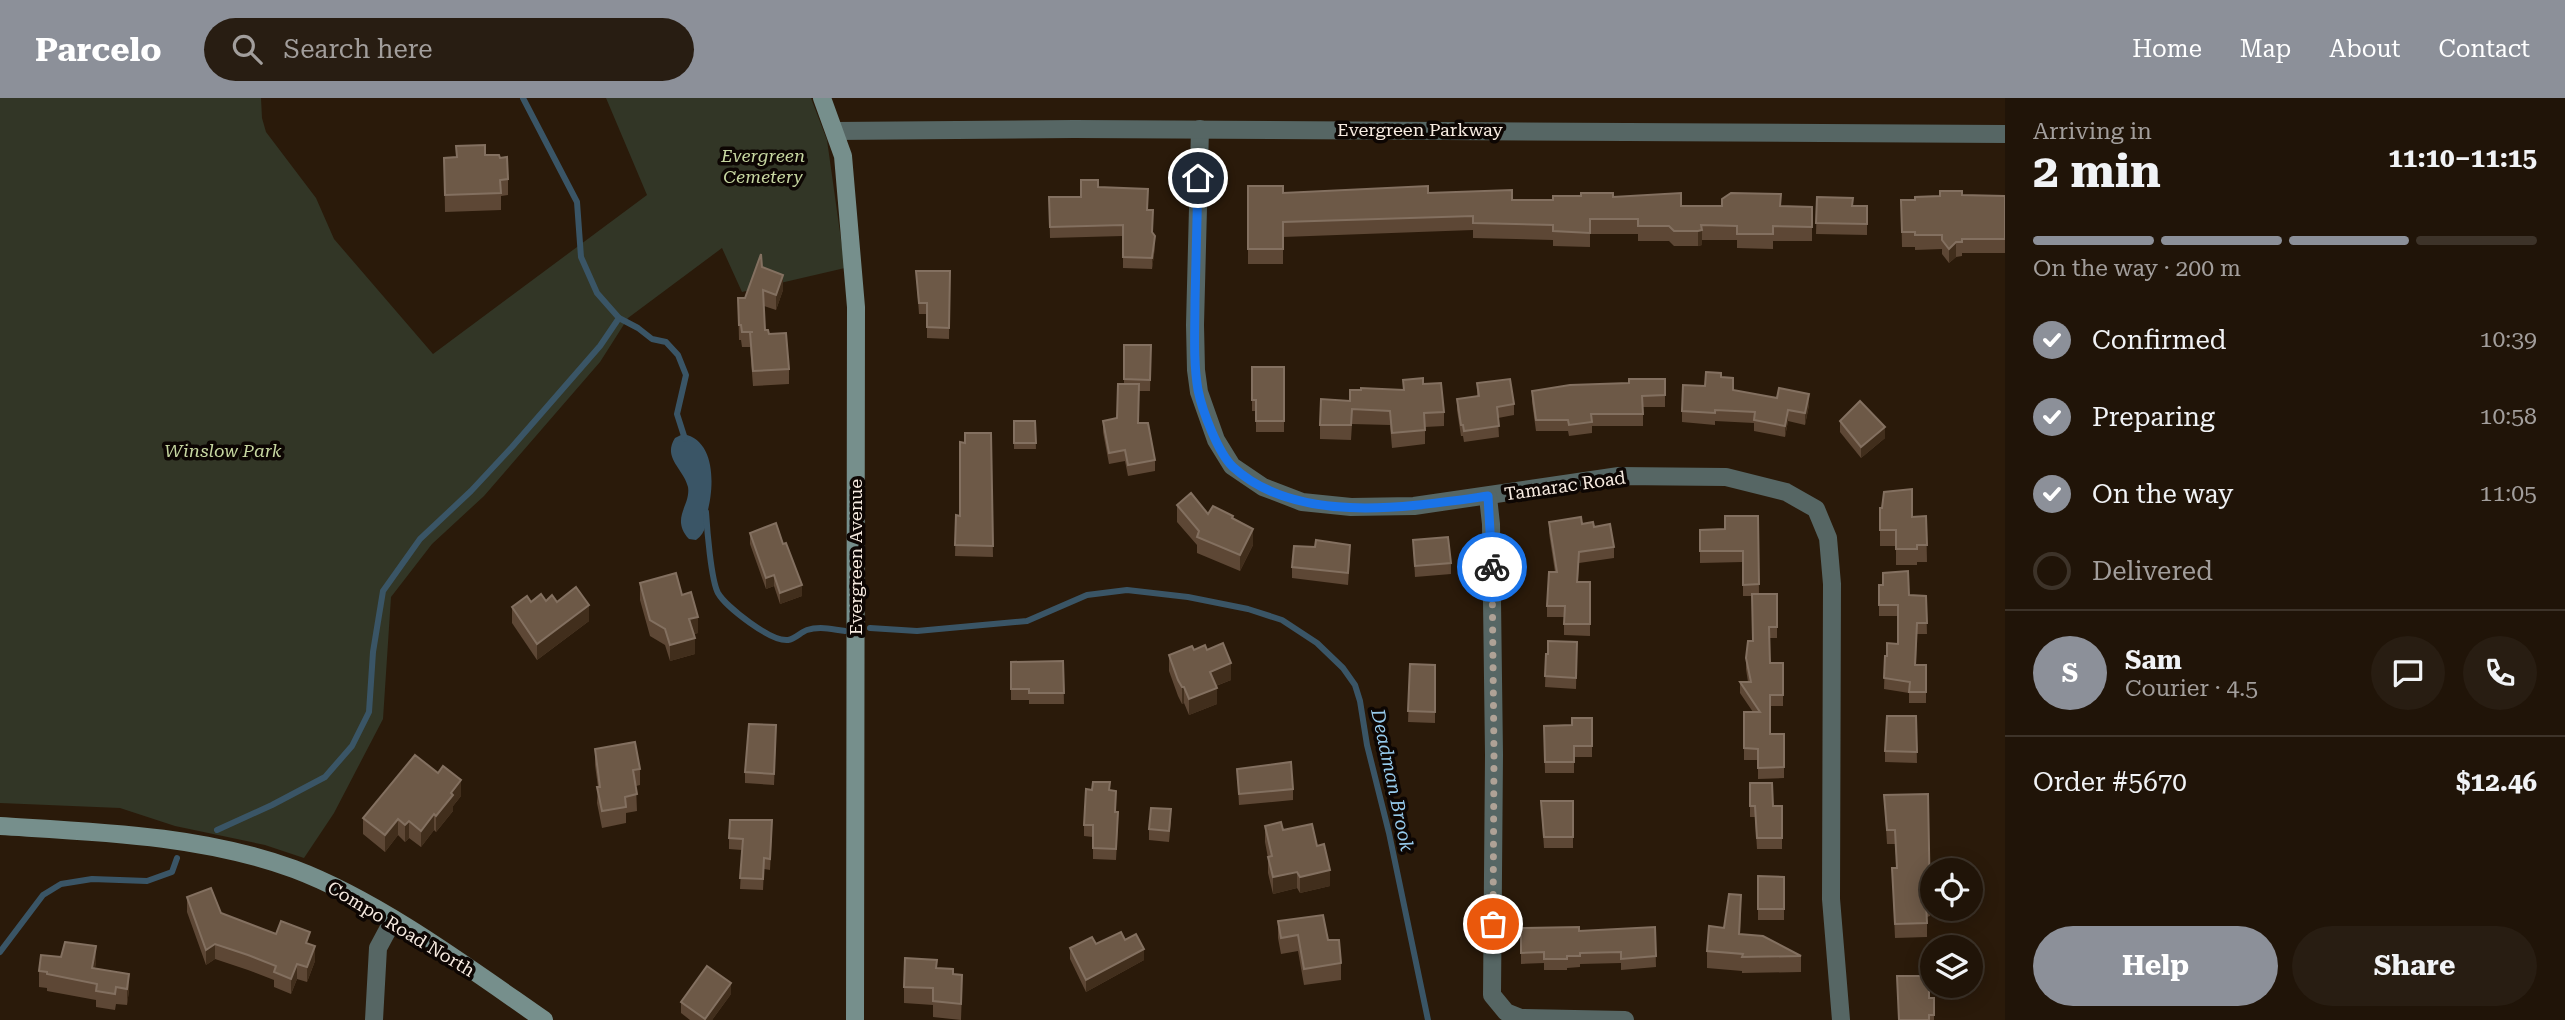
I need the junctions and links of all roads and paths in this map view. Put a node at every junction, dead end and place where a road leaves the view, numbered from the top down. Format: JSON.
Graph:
{"nodes":[{"id":1,"x":822,"y":98,"type":"edge"},
{"id":2,"x":1200,"y":129,"type":"junction"},
{"id":3,"x":835,"y":131,"type":"junction"},
{"id":4,"x":2005,"y":134,"type":"edge"},
{"id":5,"x":1488,"y":496,"type":"junction"},
{"id":6,"x":0,"y":826,"type":"edge"},
{"id":7,"x":393,"y":920,"type":"junction"},
{"id":8,"x":374,"y":1020,"type":"edge"},
{"id":9,"x":544,"y":1020,"type":"edge"},
{"id":10,"x":855,"y":1020,"type":"edge"},
{"id":11,"x":1625,"y":1020,"type":"edge"},
{"id":12,"x":1841,"y":1020,"type":"edge"}],
"edges":[{"from":1,"to":3,"type":"main road","name":"Evergreen Avenue"},
{"from":2,"to":3,"type":"street","name":"Evergreen Parkway"},
{"from":2,"to":4,"type":"street","name":"Evergreen Parkway"},
{"from":2,"to":5,"type":"street","name":"Tamarac Road"},
{"from":3,"to":10,"type":"main road","name":"Evergreen Avenue"},
{"from":5,"to":11,"type":"street"},
{"from":5,"to":12,"type":"street","name":"Tamarac Road"},
{"from":6,"to":7,"type":"main road","name":"Compo Road North"},
{"from":7,"to":8,"type":"street"},
{"from":7,"to":9,"type":"main road","name":"Compo Road North"}]}
